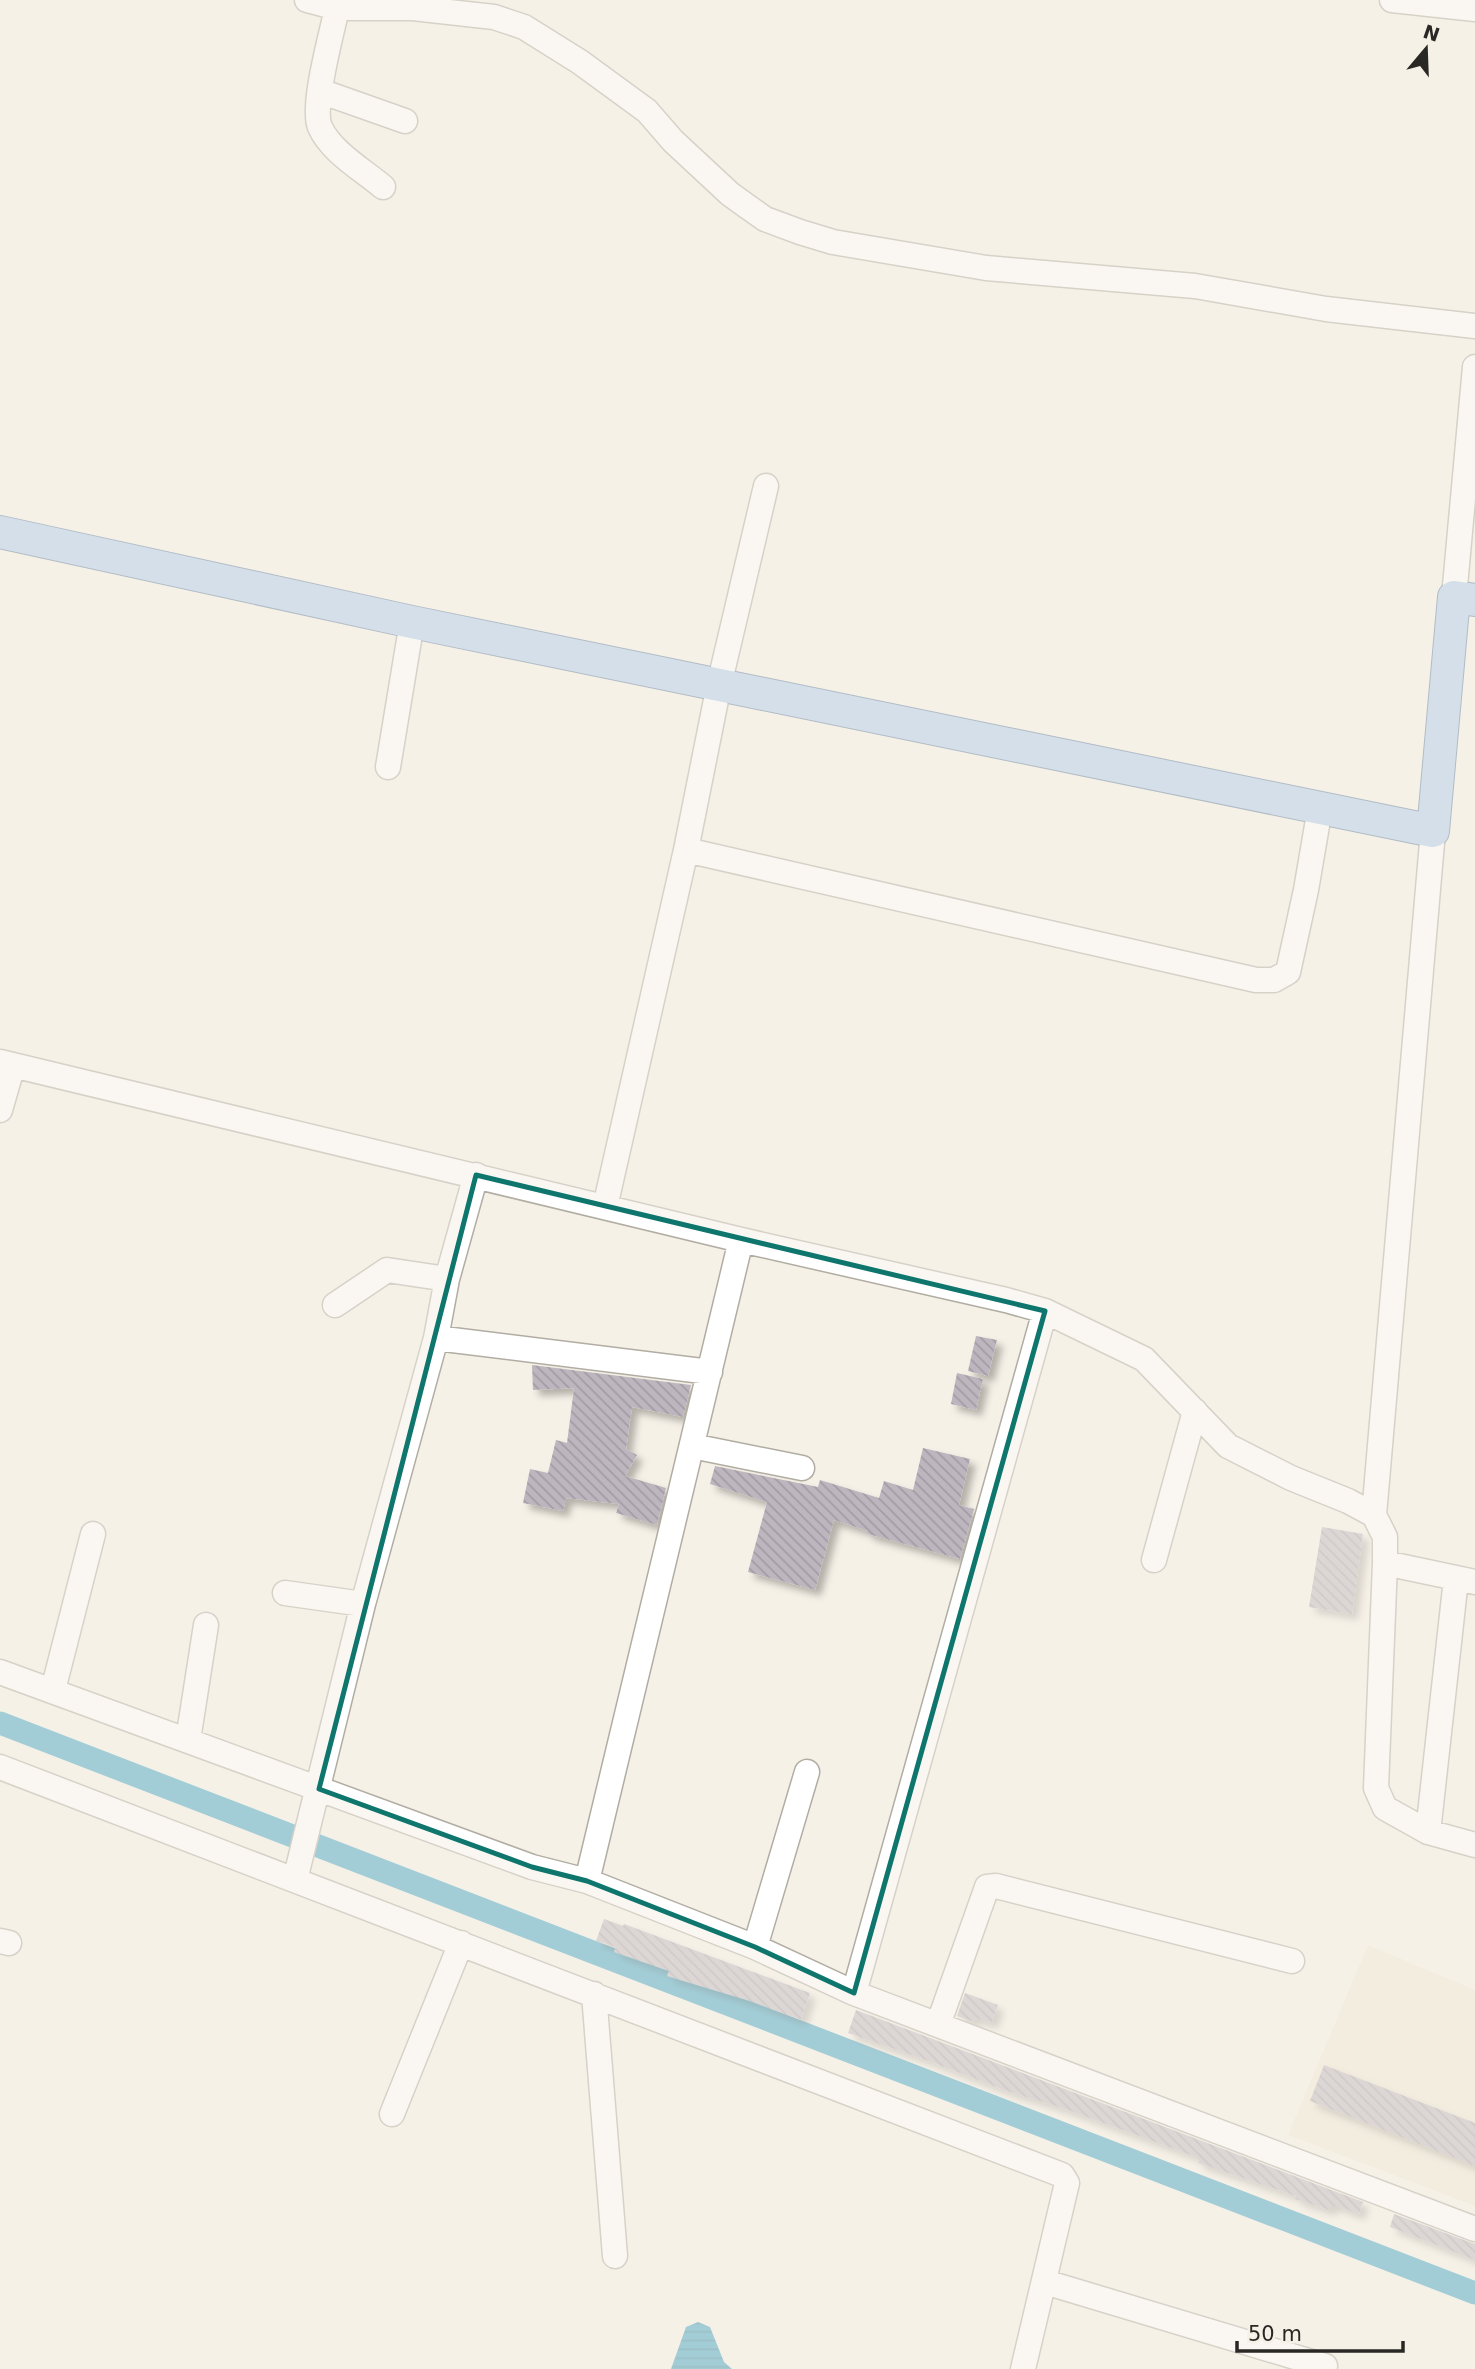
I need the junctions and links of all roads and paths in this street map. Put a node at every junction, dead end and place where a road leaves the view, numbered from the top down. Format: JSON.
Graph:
{"nodes":[{"id":1,"x":307,"y":0,"type":"edge"},
{"id":2,"x":1392,"y":0,"type":"edge"},
{"id":3,"x":337,"y":8,"type":"junction"},
{"id":4,"x":1475,"y":9,"type":"edge"},
{"id":5,"x":320,"y":91,"type":"junction"},
{"id":6,"x":405,"y":121,"type":"dead end"},
{"id":7,"x":383,"y":187,"type":"dead end"},
{"id":8,"x":1475,"y":326,"type":"edge"},
{"id":9,"x":1475,"y":367,"type":"edge"},
{"id":10,"x":766,"y":486,"type":"dead end"},
{"id":11,"x":0,"y":532,"type":"edge"},
{"id":12,"x":1464,"y":598,"type":"edge"},
{"id":13,"x":412,"y":622,"type":"junction"},
{"id":14,"x":719,"y":685,"type":"junction"},
{"id":15,"x":387,"y":767,"type":"dead end"},
{"id":16,"x":1320,"y":808,"type":"junction"},
{"id":17,"x":1433,"y":831,"type":"junction"},
{"id":18,"x":686,"y":850,"type":"junction"},
{"id":19,"x":7,"y":1064,"type":"edge"},
{"id":20,"x":0,"y":1110,"type":"edge"},
{"id":21,"x":476,"y":1175,"type":"junction"},
{"id":22,"x":606,"y":1207,"type":"junction"},
{"id":23,"x":741,"y":1240,"type":"junction"},
{"id":24,"x":447,"y":1279,"type":"junction"},
{"id":25,"x":335,"y":1305,"type":"dead end"},
{"id":26,"x":1045,"y":1311,"type":"junction"},
{"id":27,"x":436,"y":1338,"type":"junction"},
{"id":28,"x":710,"y":1371,"type":"junction"},
{"id":29,"x":1195,"y":1411,"type":"junction"},
{"id":30,"x":692,"y":1446,"type":"junction"},
{"id":31,"x":802,"y":1468,"type":"dead end"},
{"id":32,"x":1374,"y":1515,"type":"junction"},
{"id":33,"x":93,"y":1534,"type":"dead end"},
{"id":34,"x":1154,"y":1560,"type":"dead end"},
{"id":35,"x":1385,"y":1563,"type":"junction"},
{"id":36,"x":1466,"y":1581,"type":"edge"},
{"id":37,"x":285,"y":1593,"type":"dead end"},
{"id":38,"x":363,"y":1604,"type":"junction"},
{"id":39,"x":206,"y":1625,"type":"dead end"},
{"id":40,"x":0,"y":1672,"type":"edge"},
{"id":41,"x":53,"y":1690,"type":"junction"},
{"id":42,"x":188,"y":1740,"type":"junction"},
{"id":43,"x":0,"y":1767,"type":"edge"},
{"id":44,"x":807,"y":1772,"type":"dead end"},
{"id":45,"x":319,"y":1789,"type":"junction"},
{"id":46,"x":1428,"y":1832,"type":"junction"},
{"id":47,"x":1475,"y":1845,"type":"edge"},
{"id":48,"x":298,"y":1870,"type":"junction"},
{"id":49,"x":587,"y":1881,"type":"junction"},
{"id":50,"x":461,"y":1943,"type":"junction"},
{"id":51,"x":755,"y":1947,"type":"junction"},
{"id":52,"x":1292,"y":1961,"type":"dead end"},
{"id":53,"x":854,"y":1993,"type":"junction"},
{"id":54,"x":594,"y":1994,"type":"junction"},
{"id":55,"x":938,"y":2025,"type":"junction"},
{"id":56,"x":392,"y":2114,"type":"dead end"},
{"id":57,"x":1475,"y":2229,"type":"edge"},
{"id":58,"x":615,"y":2256,"type":"dead end"},
{"id":59,"x":1045,"y":2283,"type":"junction"},
{"id":60,"x":1325,"y":2366,"type":"dead end"},
{"id":61,"x":1023,"y":2369,"type":"edge"}],
"edges":[{"from":1,"to":3,"type":"street"},
{"from":2,"to":4,"type":"street"},
{"from":3,"to":5,"type":"street"},
{"from":3,"to":8,"type":"street"},
{"from":5,"to":6,"type":"street"},
{"from":5,"to":7,"type":"street"},
{"from":9,"to":12,"type":"street"},
{"from":10,"to":14,"type":"street"},
{"from":11,"to":13,"type":"main road"},
{"from":12,"to":17,"type":"main road"},
{"from":13,"to":14,"type":"main road"},
{"from":13,"to":15,"type":"street"},
{"from":14,"to":16,"type":"main road"},
{"from":14,"to":18,"type":"street"},
{"from":16,"to":17,"type":"main road"},
{"from":16,"to":18,"type":"street"},
{"from":17,"to":32,"type":"street"},
{"from":18,"to":22,"type":"street"},
{"from":19,"to":20,"type":"street"},
{"from":19,"to":21,"type":"street"},
{"from":21,"to":22,"type":"street"},
{"from":21,"to":24,"type":"street"},
{"from":22,"to":23,"type":"street"},
{"from":23,"to":26,"type":"street"},
{"from":23,"to":28,"type":"street"},
{"from":24,"to":25,"type":"street"},
{"from":24,"to":27,"type":"street"},
{"from":26,"to":29,"type":"street"},
{"from":26,"to":53,"type":"street"},
{"from":27,"to":28,"type":"street"},
{"from":27,"to":38,"type":"street"},
{"from":28,"to":30,"type":"street"},
{"from":29,"to":32,"type":"street"},
{"from":29,"to":34,"type":"street"},
{"from":30,"to":31,"type":"street"},
{"from":30,"to":49,"type":"street"},
{"from":32,"to":35,"type":"street"},
{"from":33,"to":41,"type":"street"},
{"from":35,"to":36,"type":"street"},
{"from":35,"to":46,"type":"street"},
{"from":36,"to":46,"type":"street"},
{"from":37,"to":38,"type":"street"},
{"from":38,"to":45,"type":"street"},
{"from":39,"to":42,"type":"street"},
{"from":40,"to":41,"type":"street"},
{"from":41,"to":42,"type":"street"},
{"from":42,"to":45,"type":"street"},
{"from":43,"to":48,"type":"street"},
{"from":44,"to":51,"type":"street"},
{"from":45,"to":48,"type":"street"},
{"from":45,"to":49,"type":"street"},
{"from":46,"to":47,"type":"street"},
{"from":48,"to":50,"type":"street"},
{"from":49,"to":51,"type":"street"},
{"from":50,"to":54,"type":"street"},
{"from":50,"to":56,"type":"street"},
{"from":51,"to":53,"type":"street"},
{"from":52,"to":55,"type":"street"},
{"from":53,"to":55,"type":"street"},
{"from":54,"to":58,"type":"street"},
{"from":54,"to":59,"type":"street"},
{"from":55,"to":57,"type":"street"},
{"from":59,"to":60,"type":"street"},
{"from":59,"to":61,"type":"street"}]}
